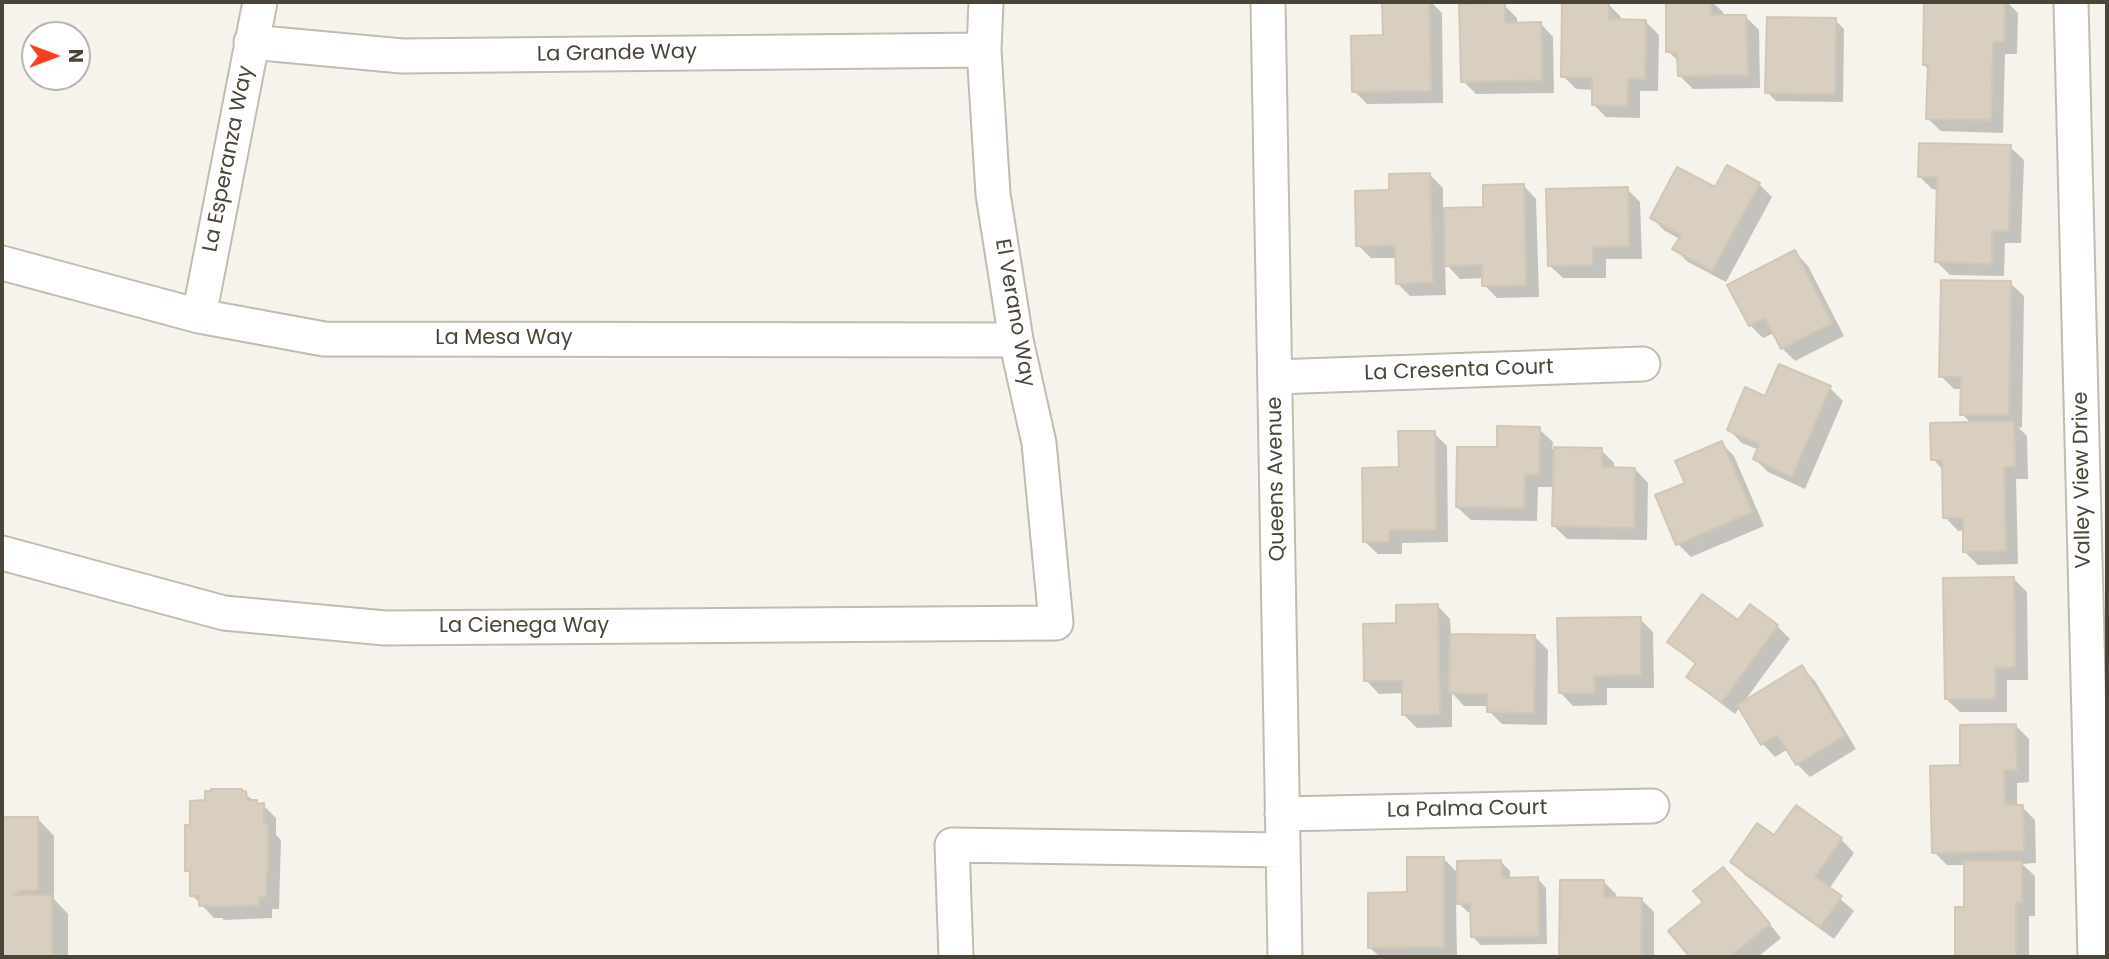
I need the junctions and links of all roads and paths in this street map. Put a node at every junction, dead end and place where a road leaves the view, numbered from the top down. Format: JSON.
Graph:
{"nodes":[{"id":1,"x":260,"y":2,"type":"edge"},
{"id":2,"x":986,"y":2,"type":"edge"},
{"id":3,"x":1268,"y":2,"type":"edge"},
{"id":4,"x":2071,"y":2,"type":"edge"},
{"id":5,"x":251,"y":42,"type":"junction"},
{"id":6,"x":984,"y":51,"type":"junction"},
{"id":7,"x":2,"y":263,"type":"edge"},
{"id":8,"x":199,"y":316,"type":"junction"},
{"id":9,"x":1016,"y":340,"type":"junction"},
{"id":10,"x":1643,"y":364,"type":"dead end"},
{"id":11,"x":1275,"y":377,"type":"junction"},
{"id":12,"x":2,"y":553,"type":"edge"},
{"id":13,"x":1056,"y":622,"type":"joint"},
{"id":14,"x":1652,"y":806,"type":"dead end"},
{"id":15,"x":1282,"y":814,"type":"junction"},
{"id":16,"x":1283,"y":850,"type":"junction"},
{"id":17,"x":957,"y":957,"type":"edge"},
{"id":18,"x":1285,"y":957,"type":"edge"},
{"id":19,"x":2095,"y":957,"type":"edge"}],
"edges":[{"from":1,"to":5,"type":"street","name":"La Esperanza Way"},
{"from":2,"to":6,"type":"street","name":"El Verano Way"},
{"from":3,"to":11,"type":"street","name":"Queens Avenue"},
{"from":4,"to":19,"type":"street","name":"Valley View Drive"},
{"from":5,"to":6,"type":"street","name":"La Grande Way"},
{"from":5,"to":8,"type":"street","name":"La Esperanza Way"},
{"from":6,"to":9,"type":"street","name":"El Verano Way"},
{"from":7,"to":8,"type":"street","name":"La Mesa Way"},
{"from":8,"to":9,"type":"street","name":"La Mesa Way"},
{"from":9,"to":13,"type":"street","name":"El Verano Way"},
{"from":10,"to":11,"type":"street","name":"La Cresenta Court"},
{"from":11,"to":15,"type":"street","name":"Queens Avenue"},
{"from":12,"to":13,"type":"street","name":"La Cienega Way"},
{"from":14,"to":15,"type":"street","name":"La Palma Court"},
{"from":15,"to":16,"type":"street","name":"Queens Avenue"},
{"from":16,"to":17,"type":"street"},
{"from":16,"to":18,"type":"street","name":"Queens Avenue"}]}
